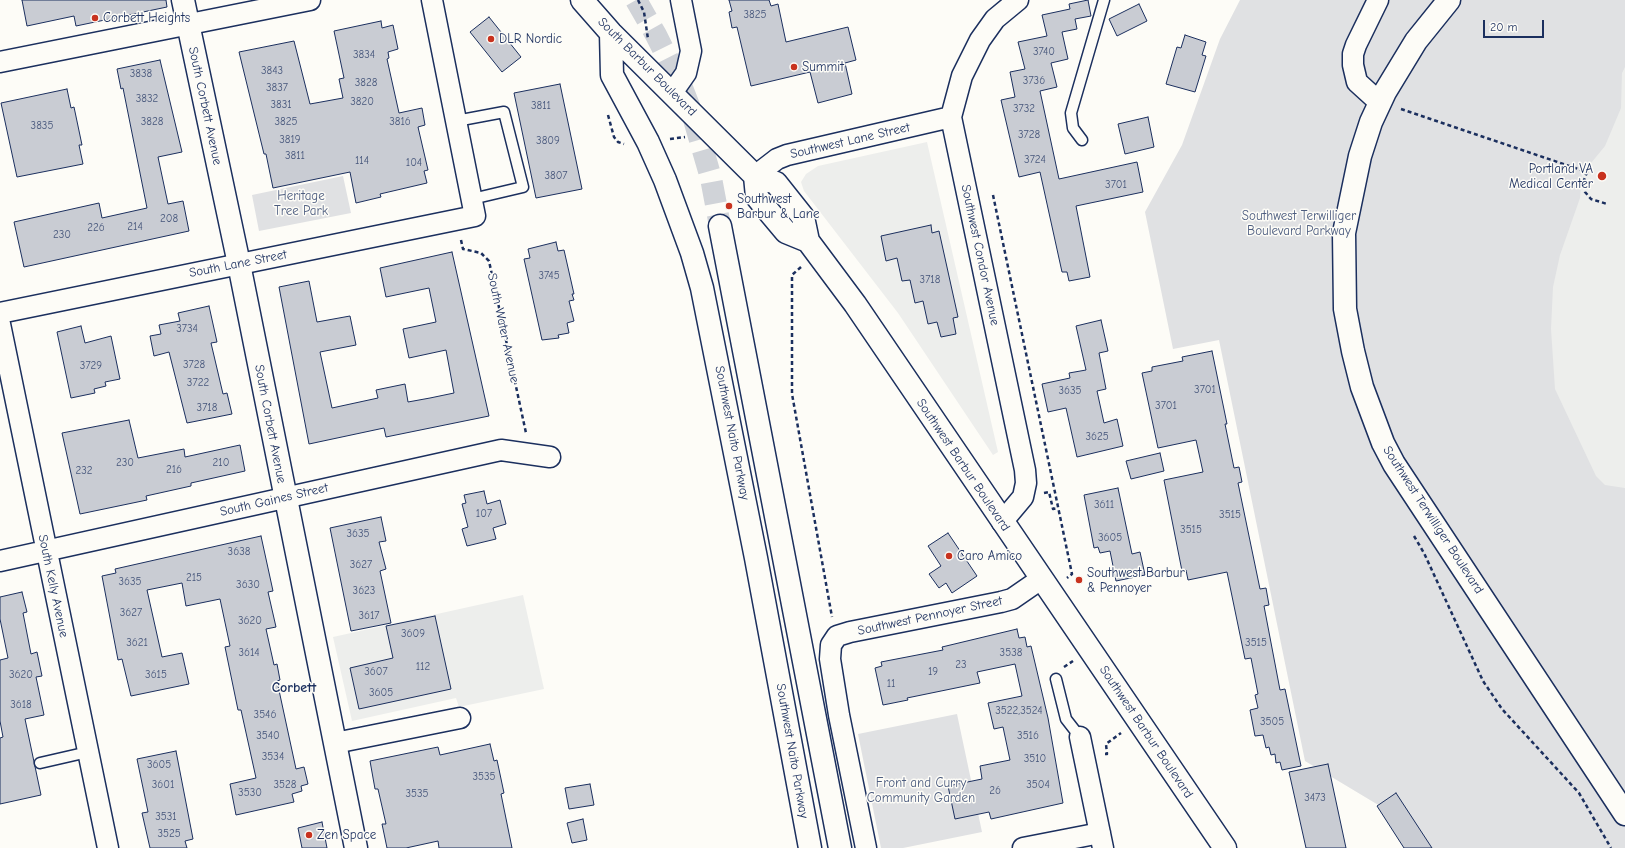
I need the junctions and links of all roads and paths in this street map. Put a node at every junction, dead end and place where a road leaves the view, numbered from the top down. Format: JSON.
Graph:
{"nodes":[{"id":1,"x":183,"y":0,"type":"edge"},
{"id":2,"x":310,"y":0,"type":"edge"},
{"id":3,"x":432,"y":0,"type":"edge"},
{"id":4,"x":582,"y":0,"type":"edge"},
{"id":5,"x":681,"y":0,"type":"edge"},
{"id":6,"x":1018,"y":0,"type":"edge"},
{"id":7,"x":1104,"y":0,"type":"edge"},
{"id":8,"x":1378,"y":0,"type":"edge"},
{"id":9,"x":1449,"y":0,"type":"edge"},
{"id":10,"x":188,"y":26,"type":"junction"},
{"id":11,"x":611,"y":33,"type":"junction"},
{"id":12,"x":0,"y":62,"type":"edge"},
{"id":13,"x":672,"y":93,"type":"junction"},
{"id":14,"x":1379,"y":102,"type":"junction"},
{"id":15,"x":951,"y":117,"type":"junction"},
{"id":16,"x":456,"y":121,"type":"junction"},
{"id":17,"x":714,"y":134,"type":"junction"},
{"id":18,"x":1082,"y":140,"type":"dead end"},
{"id":19,"x":648,"y":142,"type":"junction"},
{"id":20,"x":754,"y":176,"type":"junction"},
{"id":21,"x":993,"y":195,"type":"dead end"},
{"id":22,"x":1607,"y":204,"type":"dead end"},
{"id":23,"x":468,"y":211,"type":"junction"},
{"id":24,"x":720,"y":226,"type":"tunnel mouth"},
{"id":25,"x":813,"y":248,"type":"junction"},
{"id":26,"x":239,"y":264,"type":"junction"},
{"id":27,"x":0,"y":313,"type":"edge"},
{"id":28,"x":0,"y":324,"type":"edge"},
{"id":29,"x":530,"y":454,"type":"junction"},
{"id":30,"x":550,"y":457,"type":"dead end"},
{"id":31,"x":285,"y":498,"type":"junction"},
{"id":32,"x":1002,"y":522,"type":"junction"},
{"id":33,"x":46,"y":551,"type":"junction"},
{"id":34,"x":0,"y":561,"type":"edge"},
{"id":35,"x":1046,"y":586,"type":"junction"},
{"id":36,"x":838,"y":636,"type":"junction"},
{"id":37,"x":1056,"y":679,"type":"dead end"},
{"id":38,"x":460,"y":718,"type":"dead end"},
{"id":39,"x":1138,"y":721,"type":"junction"},
{"id":40,"x":1080,"y":737,"type":"joint"},
{"id":41,"x":335,"y":743,"type":"junction"},
{"id":42,"x":88,"y":752,"type":"junction"},
{"id":43,"x":1085,"y":760,"type":"junction"},
{"id":44,"x":40,"y":763,"type":"dead end"},
{"id":45,"x":1625,"y":814,"type":"edge"},
{"id":46,"x":1102,"y":840,"type":"edge"},
{"id":47,"x":108,"y":848,"type":"edge"},
{"id":48,"x":356,"y":848,"type":"edge"},
{"id":49,"x":810,"y":848,"type":"edge"},
{"id":50,"x":840,"y":848,"type":"edge"},
{"id":51,"x":866,"y":848,"type":"edge"},
{"id":52,"x":1023,"y":848,"type":"edge"},
{"id":53,"x":1225,"y":848,"type":"edge"}],
"edges":[{"from":1,"to":10,"type":"main road","name":"South Corbett Avenue"},
{"from":2,"to":10,"type":"street"},
{"from":3,"to":16,"type":"street"},
{"from":4,"to":11,"type":"main road","name":"South Barbur Boulevard"},
{"from":5,"to":13,"type":"street"},
{"from":6,"to":15,"type":"street","name":"Southwest Condor Avenue"},
{"from":7,"to":18,"type":"lane"},
{"from":8,"to":14,"type":"street"},
{"from":9,"to":14,"type":"main road","name":"Southwest Terwilliger Boulevard"},
{"from":10,"to":12,"type":"street"},
{"from":10,"to":26,"type":"main road","name":"South Corbett Avenue"},
{"from":11,"to":13,"type":"main road","name":"South Barbur Boulevard"},
{"from":11,"to":19,"type":"main road","name":"Southwest Naito Parkway"},
{"from":13,"to":17,"type":"main road","name":"South Barbur Boulevard"},
{"from":14,"to":22,"type":"path"},
{"from":14,"to":45,"type":"main road","name":"Southwest Terwilliger Boulevard"},
{"from":15,"to":20,"type":"street","name":"Southwest Lane Street"},
{"from":15,"to":32,"type":"street","name":"Southwest Condor Avenue"},
{"from":16,"to":23,"type":"street"},
{"from":16,"to":23,"type":"lane"},
{"from":17,"to":19,"type":"path"},
{"from":17,"to":20,"type":"main road"},
{"from":19,"to":49,"type":"main road","name":"Southwest Naito Parkway"},
{"from":20,"to":25,"type":"main road"},
{"from":21,"to":35,"type":"path"},
{"from":23,"to":26,"type":"street","name":"South Lane Street"},
{"from":23,"to":29,"type":"path","name":"South Water Avenue"},
{"from":24,"to":50,"type":"main road"},
{"from":25,"to":32,"type":"main road","name":"Southwest Barbur Boulevard"},
{"from":25,"to":36,"type":"path"},
{"from":26,"to":27,"type":"street","name":"South Lane Street"},
{"from":26,"to":31,"type":"main road","name":"South Corbett Avenue"},
{"from":28,"to":33,"type":"street","name":"South Kelly Avenue"},
{"from":29,"to":30,"type":"street","name":"South Gaines Street"},
{"from":29,"to":31,"type":"street","name":"South Gaines Street"},
{"from":31,"to":33,"type":"street","name":"South Gaines Street"},
{"from":31,"to":41,"type":"main road","name":"South Corbett Avenue"},
{"from":32,"to":35,"type":"main road","name":"Southwest Barbur Boulevard"},
{"from":33,"to":34,"type":"street","name":"South Gaines Street"},
{"from":33,"to":42,"type":"street","name":"South Kelly Avenue"},
{"from":35,"to":36,"type":"street","name":"Southwest Pennoyer Street"},
{"from":35,"to":39,"type":"main road","name":"Southwest Barbur Boulevard"},
{"from":36,"to":51,"type":"street"},
{"from":37,"to":40,"type":"lane"},
{"from":38,"to":41,"type":"street"},
{"from":39,"to":43,"type":"path"},
{"from":39,"to":53,"type":"main road","name":"Southwest Barbur Boulevard"},
{"from":40,"to":43,"type":"street"},
{"from":41,"to":48,"type":"main road","name":"South Corbett Avenue"},
{"from":42,"to":44,"type":"lane"},
{"from":42,"to":47,"type":"street","name":"South Kelly Avenue"},
{"from":43,"to":46,"type":"street"},
{"from":46,"to":52,"type":"street"}]}
